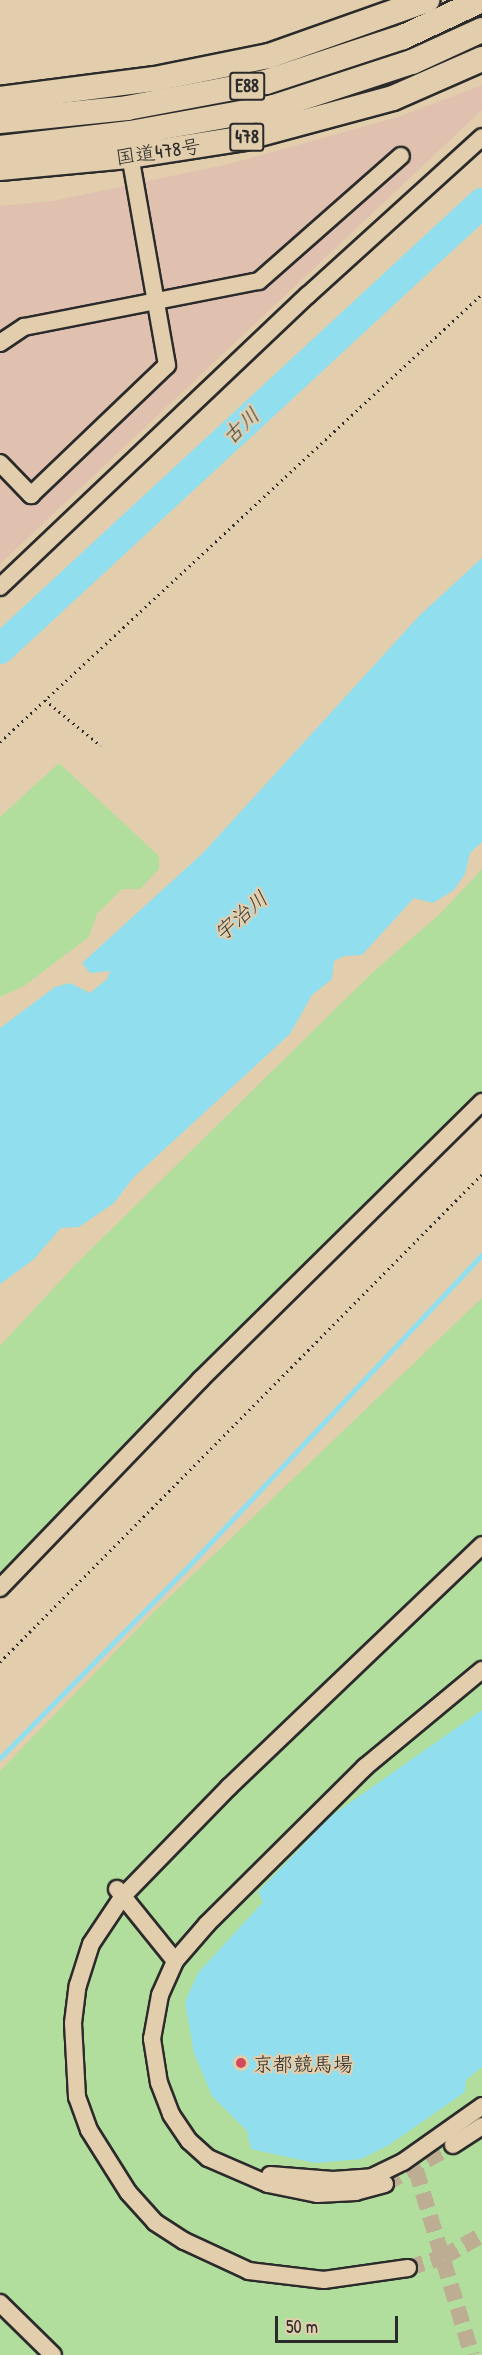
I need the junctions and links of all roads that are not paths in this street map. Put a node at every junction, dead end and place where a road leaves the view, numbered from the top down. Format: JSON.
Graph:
{"nodes":[{"id":1,"x":428,"y":0,"type":"edge"},
{"id":2,"x":482,"y":0,"type":"edge"},
{"id":3,"x":482,"y":30,"type":"edge"},
{"id":4,"x":482,"y":59,"type":"edge"},
{"id":5,"x":0,"y":99,"type":"edge"},
{"id":6,"x":0,"y":122,"type":"edge"},
{"id":7,"x":482,"y":137,"type":"edge"},
{"id":8,"x":0,"y":148,"type":"edge"},
{"id":9,"x":130,"y":156,"type":"junction"},
{"id":10,"x":401,"y":156,"type":"dead end"},
{"id":11,"x":0,"y":168,"type":"edge"},
{"id":12,"x":157,"y":301,"type":"junction"},
{"id":13,"x":0,"y":343,"type":"edge"},
{"id":14,"x":0,"y":463,"type":"edge"},
{"id":15,"x":0,"y":587,"type":"edge"},
{"id":16,"x":482,"y":1102,"type":"edge"},
{"id":17,"x":482,"y":1545,"type":"edge"},
{"id":18,"x":0,"y":1588,"type":"edge"},
{"id":19,"x":482,"y":1670,"type":"edge"},
{"id":20,"x":120,"y":1893,"type":"junction"},
{"id":21,"x":175,"y":1960,"type":"junction"},
{"id":22,"x":482,"y":2106,"type":"edge"},
{"id":23,"x":482,"y":2126,"type":"edge"},
{"id":24,"x":453,"y":2145,"type":"tunnel mouth"},
{"id":25,"x":243,"y":2176,"type":"junction"},
{"id":26,"x":385,"y":2184,"type":"tunnel mouth"},
{"id":27,"x":408,"y":2268,"type":"tunnel mouth"},
{"id":28,"x":0,"y":2303,"type":"edge"},
{"id":29,"x":53,"y":2355,"type":"edge"}],
"edges":[{"from":1,"to":5,"type":"highway"},
{"from":2,"to":6,"type":"highway","number":"E88"},
{"from":3,"to":8,"type":"highway","number":"E88"},
{"from":4,"to":9,"type":"highway","name":"国道478号","number":"478"},
{"from":7,"to":15,"type":"street"},
{"from":9,"to":11,"type":"highway","name":"国道478号","number":"478"},
{"from":9,"to":12,"type":"street"},
{"from":10,"to":12,"type":"street"},
{"from":12,"to":13,"type":"street"},
{"from":12,"to":14,"type":"street"},
{"from":16,"to":18,"type":"street"},
{"from":17,"to":20,"type":"street"},
{"from":19,"to":21,"type":"street"},
{"from":20,"to":21,"type":"street"},
{"from":20,"to":27,"type":"street"},
{"from":21,"to":25,"type":"street"},
{"from":22,"to":25,"type":"street"},
{"from":23,"to":24,"type":"street"},
{"from":25,"to":26,"type":"street"},
{"from":28,"to":29,"type":"street"}]}
